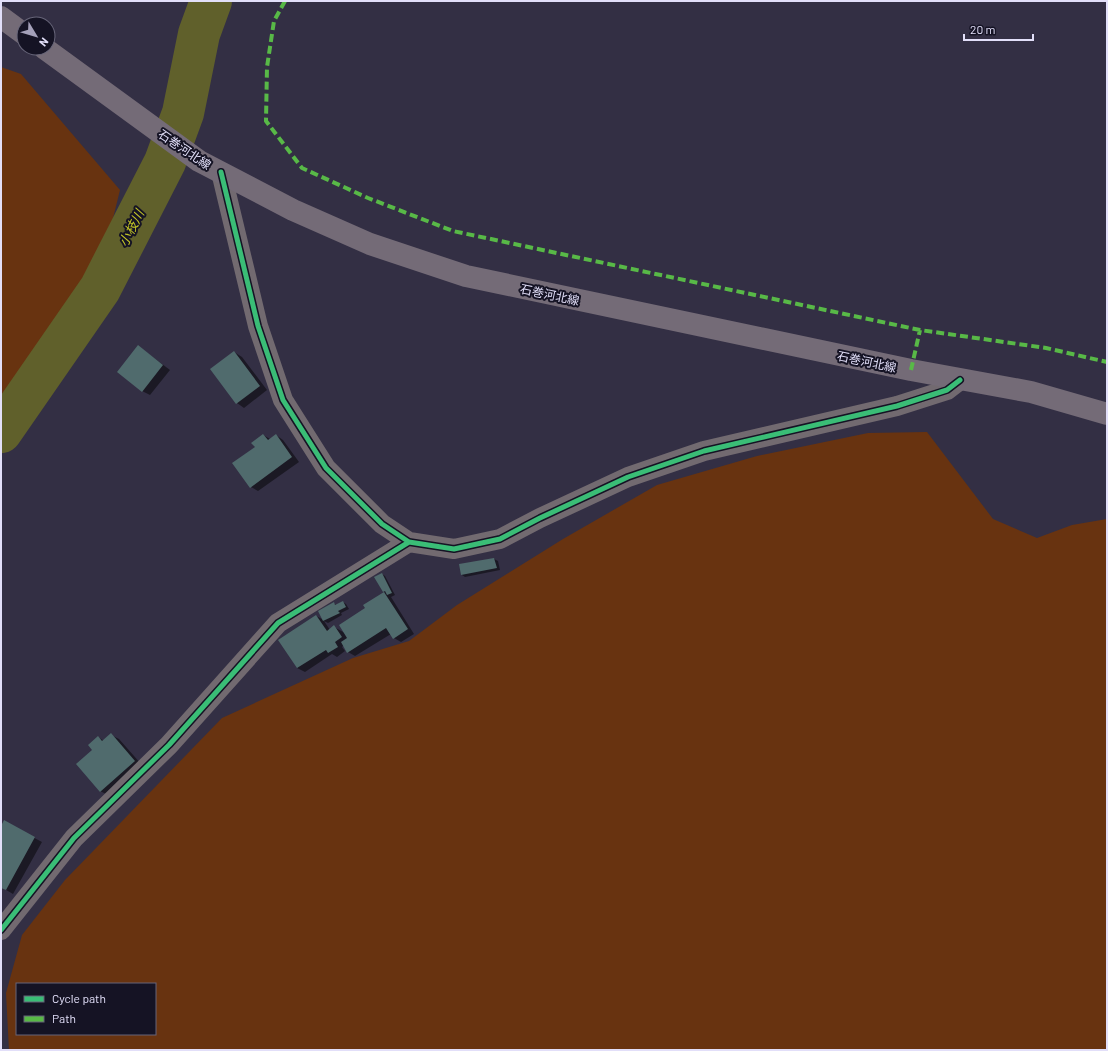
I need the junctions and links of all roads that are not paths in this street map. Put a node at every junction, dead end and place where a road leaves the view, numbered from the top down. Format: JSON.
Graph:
{"nodes":[{"id":1,"x":1,"y":17,"type":"edge"},
{"id":2,"x":16,"y":28,"type":"edge"},
{"id":3,"x":55,"y":56,"type":"edge"},
{"id":4,"x":220,"y":172,"type":"junction"},
{"id":5,"x":960,"y":380,"type":"junction"},
{"id":6,"x":1107,"y":414,"type":"edge"},
{"id":7,"x":409,"y":542,"type":"junction"},
{"id":8,"x":1,"y":930,"type":"edge"}],
"edges":[{"from":1,"to":2,"type":"main road"},
{"from":3,"to":4,"type":"main road","name":"石巻河北線"},
{"from":4,"to":5,"type":"main road","name":"石巻河北線"},
{"from":4,"to":7,"type":"street"},
{"from":5,"to":6,"type":"main road","name":"石巻河北線"},
{"from":5,"to":7,"type":"street"},
{"from":7,"to":8,"type":"street"}]}
